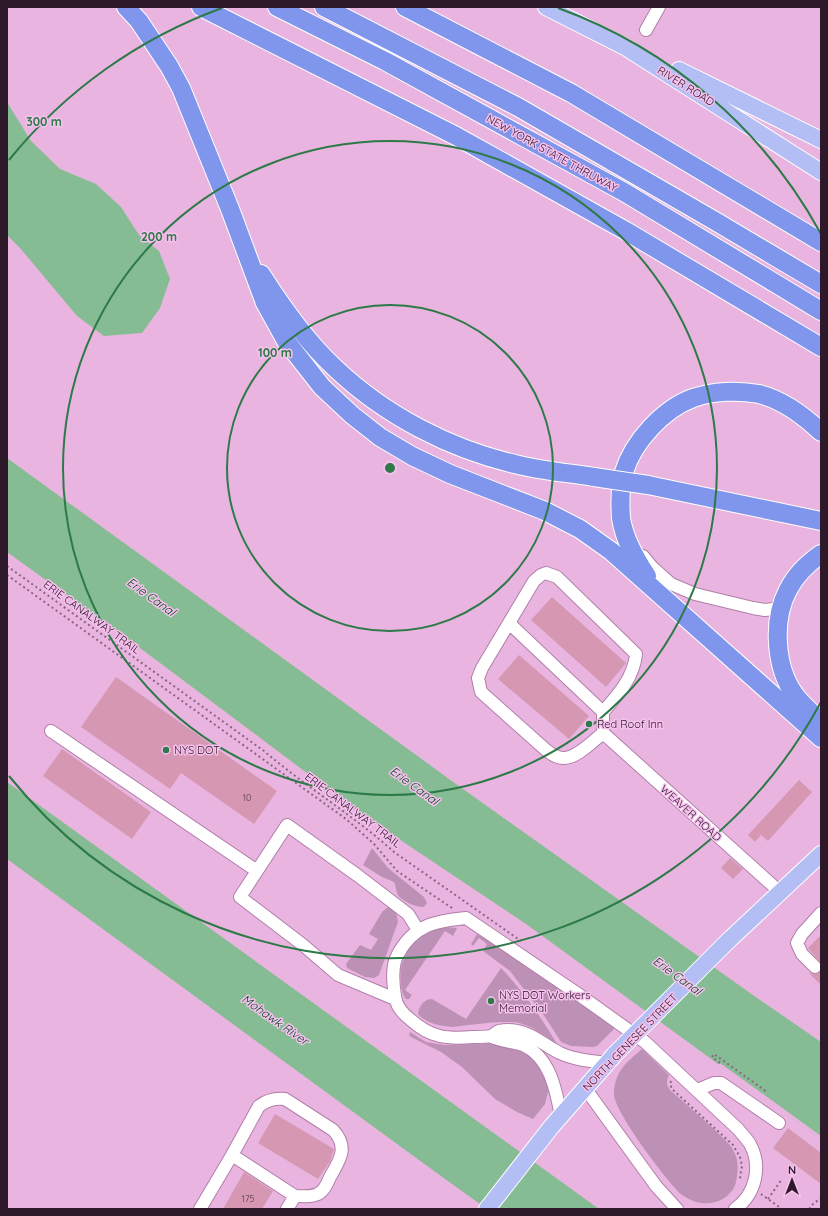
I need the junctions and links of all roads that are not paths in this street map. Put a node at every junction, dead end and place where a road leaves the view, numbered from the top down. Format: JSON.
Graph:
{"nodes":[{"id":1,"x":126,"y":7,"type":"edge"},
{"id":2,"x":201,"y":7,"type":"edge"},
{"id":3,"x":277,"y":7,"type":"edge"},
{"id":4,"x":324,"y":7,"type":"edge"},
{"id":5,"x":405,"y":7,"type":"edge"},
{"id":6,"x":546,"y":7,"type":"edge"},
{"id":7,"x":660,"y":7,"type":"edge"},
{"id":8,"x":646,"y":30,"type":"dead end"},
{"id":9,"x":625,"y":47,"type":"junction"},
{"id":10,"x":821,"y":140,"type":"edge"},
{"id":11,"x":821,"y":172,"type":"edge"},
{"id":12,"x":821,"y":242,"type":"edge"},
{"id":13,"x":243,"y":244,"type":"junction"},
{"id":14,"x":821,"y":284,"type":"edge"},
{"id":15,"x":821,"y":311,"type":"edge"},
{"id":16,"x":821,"y":347,"type":"edge"},
{"id":17,"x":821,"y":432,"type":"edge"},
{"id":18,"x":622,"y":519,"type":"junction"},
{"id":19,"x":821,"y":521,"type":"edge"},
{"id":20,"x":821,"y":554,"type":"edge"},
{"id":21,"x":662,"y":598,"type":"junction"},
{"id":22,"x":781,"y":608,"type":"junction"},
{"id":23,"x":509,"y":623,"type":"junction"},
{"id":24,"x":603,"y":712,"type":"junction"},
{"id":25,"x":821,"y":722,"type":"edge"},
{"id":26,"x":51,"y":731,"type":"dead end"},
{"id":27,"x":603,"y":733,"type":"junction"},
{"id":28,"x":821,"y":738,"type":"edge"},
{"id":29,"x":821,"y":854,"type":"edge"},
{"id":30,"x":258,"y":871,"type":"junction"},
{"id":31,"x":780,"y":892,"type":"junction"},
{"id":32,"x":821,"y":913,"type":"edge"},
{"id":33,"x":418,"y":930,"type":"junction"},
{"id":34,"x":814,"y":967,"type":"dead end"},
{"id":35,"x":395,"y":999,"type":"junction"},
{"id":36,"x":490,"y":1036,"type":"junction"},
{"id":37,"x":611,"y":1059,"type":"junction"},
{"id":38,"x":585,"y":1088,"type":"junction"},
{"id":39,"x":697,"y":1090,"type":"junction"},
{"id":40,"x":556,"y":1121,"type":"junction"},
{"id":41,"x":779,"y":1123,"type":"dead end"},
{"id":42,"x":232,"y":1155,"type":"junction"},
{"id":43,"x":295,"y":1196,"type":"junction"},
{"id":44,"x":200,"y":1209,"type":"edge"},
{"id":45,"x":287,"y":1209,"type":"edge"},
{"id":46,"x":486,"y":1209,"type":"edge"},
{"id":47,"x":677,"y":1209,"type":"edge"},
{"id":48,"x":735,"y":1209,"type":"edge"}],
"edges":[{"from":1,"to":13,"type":"highway"},
{"from":2,"to":16,"type":"highway"},
{"from":3,"to":15,"type":"highway","name":"NEW YORK STATE THRUWAY"},
{"from":4,"to":14,"type":"highway","name":"NEW YORK STATE THRUWAY"},
{"from":5,"to":12,"type":"highway"},
{"from":6,"to":9,"type":"main road","name":"RIVER ROAD"},
{"from":7,"to":8,"type":"street"},
{"from":9,"to":10,"type":"main road"},
{"from":9,"to":11,"type":"main road","name":"RIVER ROAD"},
{"from":13,"to":19,"type":"highway","bridge":true},
{"from":13,"to":21,"type":"highway"},
{"from":17,"to":18,"type":"highway"},
{"from":18,"to":21,"type":"highway"},
{"from":18,"to":22,"type":"street"},
{"from":20,"to":22,"type":"highway"},
{"from":21,"to":28,"type":"highway"},
{"from":22,"to":25,"type":"highway"},
{"from":23,"to":24,"type":"street"},
{"from":23,"to":24,"type":"street"},
{"from":23,"to":27,"type":"street"},
{"from":24,"to":27,"type":"street"},
{"from":26,"to":30,"type":"street"},
{"from":27,"to":31,"type":"street","name":"WEAVER ROAD"},
{"from":29,"to":31,"type":"main road","name":"NORTH GENESEE STREET"},
{"from":30,"to":33,"type":"street"},
{"from":30,"to":35,"type":"street"},
{"from":31,"to":37,"type":"main road","name":"NORTH GENESEE STREET","bridge":true},
{"from":32,"to":34,"type":"street"},
{"from":33,"to":35,"type":"street"},
{"from":33,"to":39,"type":"street"},
{"from":35,"to":36,"type":"street"},
{"from":36,"to":37,"type":"street"},
{"from":36,"to":40,"type":"street"},
{"from":37,"to":38,"type":"main road","name":"NORTH GENESEE STREET"},
{"from":38,"to":40,"type":"main road","name":"NORTH GENESEE STREET"},
{"from":38,"to":47,"type":"street"},
{"from":39,"to":41,"type":"street"},
{"from":39,"to":48,"type":"street"},
{"from":40,"to":46,"type":"main road","name":"NORTH GENESEE STREET"},
{"from":42,"to":43,"type":"street"},
{"from":42,"to":43,"type":"street"},
{"from":42,"to":44,"type":"street"},
{"from":43,"to":45,"type":"street"}]}
